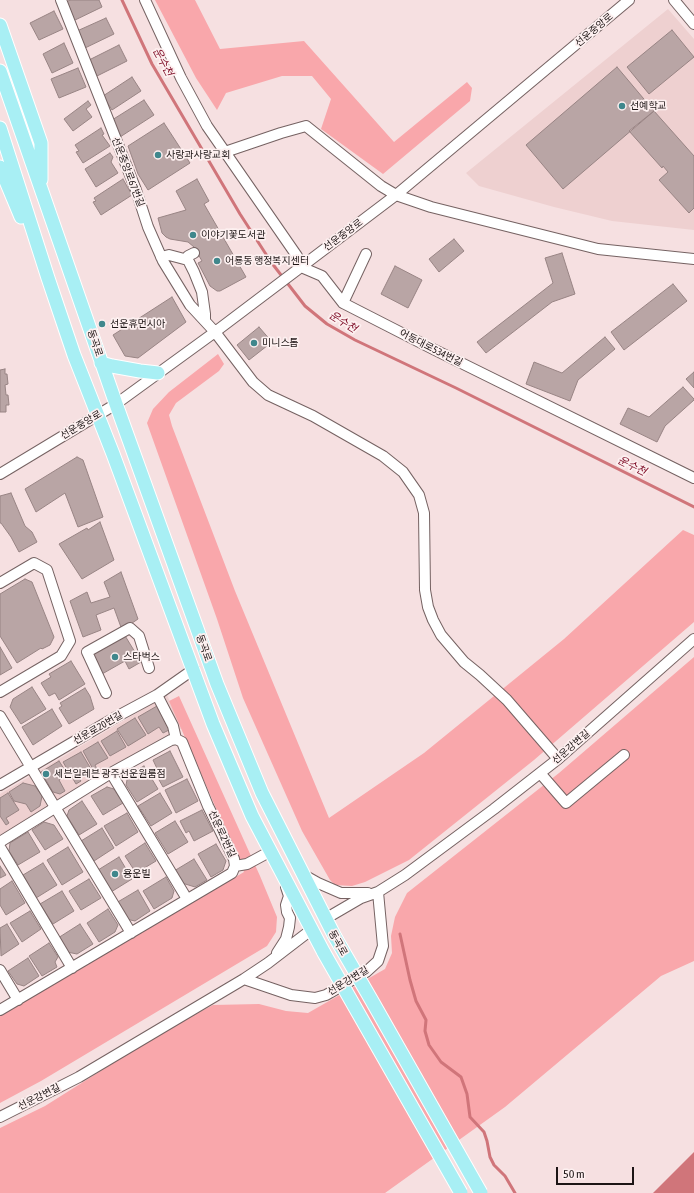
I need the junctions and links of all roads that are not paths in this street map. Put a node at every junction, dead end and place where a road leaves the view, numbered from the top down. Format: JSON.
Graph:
{"nodes":[{"id":1,"x":61,"y":0,"type":"edge"},
{"id":2,"x":145,"y":0,"type":"edge"},
{"id":3,"x":629,"y":0,"type":"edge"},
{"id":4,"x":674,"y":0,"type":"edge"},
{"id":5,"x":694,"y":24,"type":"edge"},
{"id":6,"x":0,"y":25,"type":"edge"},
{"id":7,"x":0,"y":71,"type":"edge"},
{"id":8,"x":0,"y":128,"type":"edge"},
{"id":9,"x":225,"y":152,"type":"junction"},
{"id":10,"x":0,"y":167,"type":"edge"},
{"id":11,"x":41,"y":188,"type":"junction"},
{"id":12,"x":396,"y":195,"type":"junction"},
{"id":13,"x":366,"y":254,"type":"dead end"},
{"id":14,"x":161,"y":257,"type":"junction"},
{"id":15,"x":694,"y":259,"type":"edge"},
{"id":16,"x":299,"y":269,"type":"junction"},
{"id":17,"x":48,"y":278,"type":"junction"},
{"id":18,"x":343,"y":303,"type":"junction"},
{"id":19,"x":205,"y":321,"type":"junction"},
{"id":20,"x":215,"y":332,"type":"junction"},
{"id":21,"x":102,"y":363,"type":"junction"},
{"id":22,"x":158,"y":373,"type":"junction"},
{"id":23,"x":116,"y":404,"type":"junction"},
{"id":24,"x":97,"y":415,"type":"junction"},
{"id":25,"x":0,"y":474,"type":"edge"},
{"id":26,"x":694,"y":478,"type":"edge"},
{"id":27,"x":0,"y":584,"type":"edge"},
{"id":28,"x":694,"y":640,"type":"edge"},
{"id":29,"x":149,"y":668,"type":"dead end"},
{"id":30,"x":194,"y":669,"type":"junction"},
{"id":31,"x":0,"y":692,"type":"edge"},
{"id":32,"x":106,"y":693,"type":"dead end"},
{"id":33,"x":157,"y":695,"type":"junction"},
{"id":34,"x":0,"y":716,"type":"edge"},
{"id":35,"x":176,"y":739,"type":"junction"},
{"id":36,"x":624,"y":755,"type":"dead end"},
{"id":37,"x":558,"y":759,"type":"junction"},
{"id":38,"x":30,"y":767,"type":"junction"},
{"id":39,"x":111,"y":773,"type":"junction"},
{"id":40,"x":540,"y":773,"type":"junction"},
{"id":41,"x":0,"y":785,"type":"edge"},
{"id":42,"x":55,"y":808,"type":"junction"},
{"id":43,"x":0,"y":842,"type":"edge"},
{"id":44,"x":0,"y":847,"type":"edge"},
{"id":45,"x":271,"y":851,"type":"junction"},
{"id":46,"x":235,"y":866,"type":"junction"},
{"id":47,"x":280,"y":868,"type":"junction"},
{"id":48,"x":302,"y":874,"type":"junction"},
{"id":49,"x":378,"y":892,"type":"junction"},
{"id":50,"x":187,"y":899,"type":"junction"},
{"id":51,"x":325,"y":919,"type":"junction"},
{"id":52,"x":311,"y":930,"type":"junction"},
{"id":53,"x":131,"y":933,"type":"junction"},
{"id":54,"x":268,"y":963,"type":"junction"},
{"id":55,"x":72,"y":968,"type":"junction"},
{"id":56,"x":0,"y":970,"type":"edge"},
{"id":57,"x":244,"y":979,"type":"junction"},
{"id":58,"x":18,"y":1000,"type":"junction"},
{"id":59,"x":0,"y":1010,"type":"edge"},
{"id":60,"x":0,"y":1117,"type":"edge"},
{"id":61,"x":461,"y":1193,"type":"edge"},
{"id":62,"x":481,"y":1193,"type":"edge"}],
"edges":[{"from":1,"to":14,"type":"street","name":"선운중앙로67번길"},
{"from":2,"to":9,"type":"street"},
{"from":3,"to":12,"type":"street","name":"선운중앙로"},
{"from":4,"to":5,"type":"street"},
{"from":6,"to":11,"type":"main road"},
{"from":7,"to":11,"type":"main road","name":"동곡로"},
{"from":8,"to":17,"type":"main road","name":"동곡로"},
{"from":9,"to":12,"type":"street"},
{"from":9,"to":16,"type":"street"},
{"from":10,"to":17,"type":"main road"},
{"from":11,"to":21,"type":"main road","name":"동곡로"},
{"from":12,"to":15,"type":"street"},
{"from":12,"to":16,"type":"street","name":"선운중앙로"},
{"from":13,"to":18,"type":"street"},
{"from":14,"to":19,"type":"street","name":"선운중앙로67번길"},
{"from":14,"to":19,"type":"street"},
{"from":16,"to":18,"type":"street","name":"어등대로534번길"},
{"from":16,"to":20,"type":"street","name":"선운중앙로"},
{"from":17,"to":24,"type":"main road","name":"동곡로"},
{"from":18,"to":26,"type":"street","name":"어등대로534번길"},
{"from":19,"to":20,"type":"street","name":"선운중앙로67번길"},
{"from":20,"to":22,"type":"street","name":"선운중앙로"},
{"from":20,"to":37,"type":"street","name":"선운중앙로67번길"},
{"from":21,"to":22,"type":"main road"},
{"from":21,"to":23,"type":"main road","name":"동곡로"},
{"from":22,"to":23,"type":"street","name":"선운중앙로"},
{"from":23,"to":24,"type":"street","name":"선운중앙로"},
{"from":23,"to":48,"type":"main road","name":"동곡로"},
{"from":24,"to":25,"type":"street","name":"선운중앙로"},
{"from":24,"to":30,"type":"main road","name":"동곡로"},
{"from":27,"to":31,"type":"street"},
{"from":28,"to":37,"type":"street","name":"선운강변길"},
{"from":29,"to":32,"type":"street"},
{"from":30,"to":33,"type":"street","name":"선운로20번길"},
{"from":30,"to":45,"type":"main road","name":"동곡로"},
{"from":33,"to":35,"type":"street","name":"선운로2번길"},
{"from":33,"to":38,"type":"street","name":"선운로20번길"},
{"from":34,"to":38,"type":"street"},
{"from":35,"to":39,"type":"street"},
{"from":35,"to":46,"type":"street","name":"선운로2번길"},
{"from":36,"to":40,"type":"street"},
{"from":37,"to":40,"type":"street","name":"선운강변길"},
{"from":38,"to":41,"type":"street","name":"선운로20번길"},
{"from":38,"to":42,"type":"street"},
{"from":39,"to":42,"type":"street"},
{"from":39,"to":50,"type":"street"},
{"from":40,"to":49,"type":"street","name":"선운강변길"},
{"from":42,"to":43,"type":"street"},
{"from":42,"to":53,"type":"street"},
{"from":44,"to":55,"type":"street"},
{"from":45,"to":46,"type":"street"},
{"from":45,"to":47,"type":"main road","name":"동곡로"},
{"from":46,"to":50,"type":"street","name":"선운로2번길"},
{"from":47,"to":52,"type":"main road","name":"동곡로"},
{"from":47,"to":54,"type":"street"},
{"from":48,"to":49,"type":"street"},
{"from":48,"to":51,"type":"main road","name":"동곡로"},
{"from":49,"to":51,"type":"street"},
{"from":49,"to":57,"type":"street","name":"선운강변길"},
{"from":50,"to":53,"type":"street","name":"선운로2번길"},
{"from":51,"to":62,"type":"main road","name":"동곡로","bridge":true},
{"from":52,"to":54,"type":"street"},
{"from":52,"to":61,"type":"main road","name":"동곡로","bridge":true},
{"from":53,"to":55,"type":"street","name":"선운로2번길"},
{"from":54,"to":57,"type":"street"},
{"from":55,"to":58,"type":"street","name":"선운로2번길"},
{"from":56,"to":58,"type":"street"},
{"from":57,"to":60,"type":"street","name":"선운강변길"},
{"from":58,"to":59,"type":"street","name":"선운로2번길"}]}
